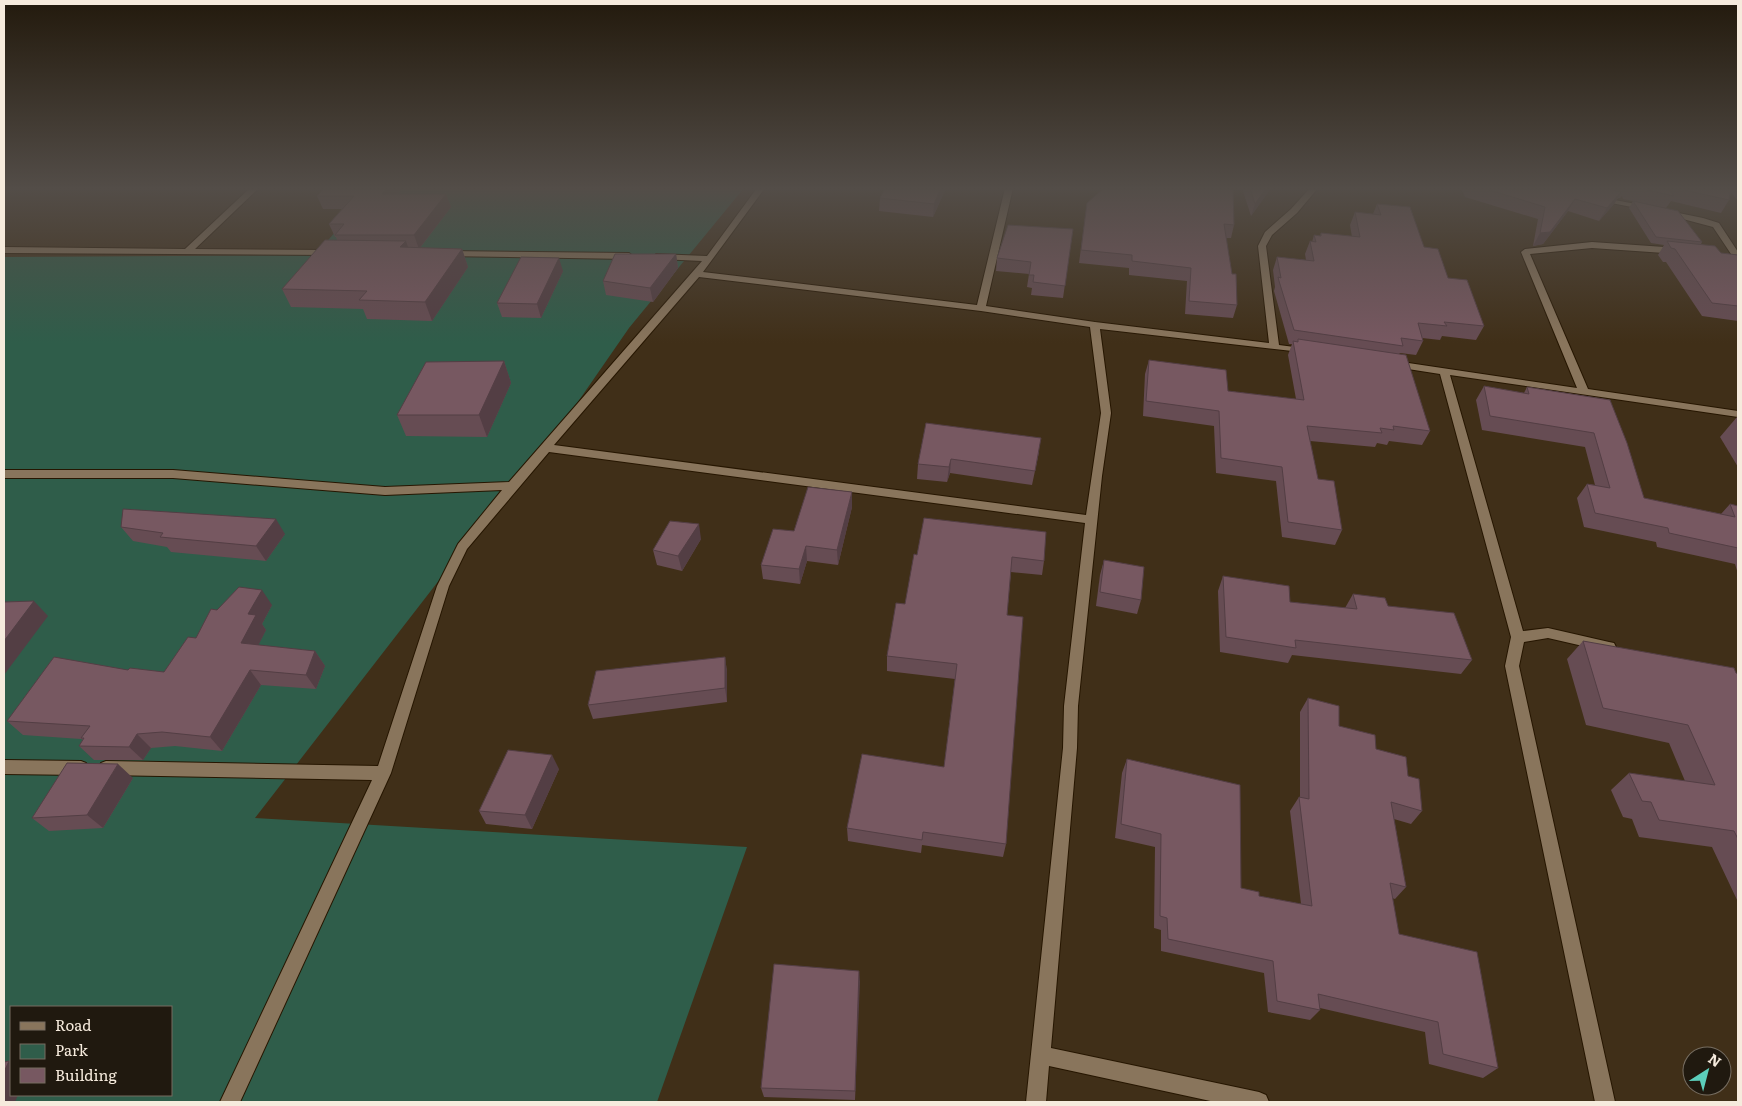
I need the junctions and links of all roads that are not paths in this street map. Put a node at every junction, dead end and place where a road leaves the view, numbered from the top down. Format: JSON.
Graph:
{"nodes":[{"id":1,"x":200,"y":240,"type":"edge"},
{"id":2,"x":724,"y":240,"type":"edge"},
{"id":3,"x":997,"y":240,"type":"edge"},
{"id":4,"x":1265,"y":240,"type":"edge"},
{"id":5,"x":1726,"y":240,"type":"edge"},
{"id":6,"x":4,"y":250,"type":"edge"},
{"id":7,"x":189,"y":250,"type":"junction"},
{"id":8,"x":1690,"y":252,"type":"edge"},
{"id":9,"x":336,"y":253,"type":"edge"},
{"id":10,"x":434,"y":254,"type":"edge"},
{"id":11,"x":1729,"y":256,"type":"edge"},
{"id":12,"x":709,"y":260,"type":"junction"},
{"id":13,"x":697,"y":274,"type":"junction"},
{"id":14,"x":980,"y":308,"type":"junction"},
{"id":15,"x":1095,"y":325,"type":"junction"},
{"id":16,"x":1274,"y":346,"type":"junction"},
{"id":17,"x":1312,"y":352,"type":"edge"},
{"id":18,"x":1388,"y":363,"type":"edge"},
{"id":19,"x":1444,"y":371,"type":"junction"},
{"id":20,"x":1584,"y":392,"type":"junction"},
{"id":21,"x":1738,"y":414,"type":"edge"},
{"id":22,"x":546,"y":448,"type":"junction"},
{"id":23,"x":4,"y":474,"type":"edge"},
{"id":24,"x":512,"y":486,"type":"junction"},
{"id":25,"x":1092,"y":520,"type":"junction"},
{"id":26,"x":1518,"y":637,"type":"junction"},
{"id":27,"x":1624,"y":650,"type":"edge"},
{"id":28,"x":4,"y":767,"type":"edge"},
{"id":29,"x":383,"y":773,"type":"junction"},
{"id":30,"x":1041,"y":1055,"type":"junction"},
{"id":31,"x":230,"y":1102,"type":"edge"},
{"id":32,"x":1036,"y":1102,"type":"edge"},
{"id":33,"x":1259,"y":1102,"type":"edge"},
{"id":34,"x":1605,"y":1102,"type":"edge"}],
"edges":[{"from":1,"to":7,"type":"street"},
{"from":2,"to":12,"type":"street"},
{"from":3,"to":14,"type":"street"},
{"from":4,"to":16,"type":"street"},
{"from":5,"to":11,"type":"street"},
{"from":6,"to":7,"type":"street"},
{"from":7,"to":9,"type":"street"},
{"from":8,"to":20,"type":"street"},
{"from":10,"to":12,"type":"street"},
{"from":12,"to":13,"type":"street"},
{"from":13,"to":14,"type":"street"},
{"from":13,"to":22,"type":"street"},
{"from":14,"to":15,"type":"street"},
{"from":15,"to":16,"type":"street"},
{"from":15,"to":25,"type":"street"},
{"from":16,"to":17,"type":"street"},
{"from":18,"to":19,"type":"street"},
{"from":19,"to":20,"type":"street"},
{"from":19,"to":26,"type":"street"},
{"from":20,"to":21,"type":"street"},
{"from":22,"to":24,"type":"street"},
{"from":22,"to":25,"type":"street"},
{"from":23,"to":24,"type":"street"},
{"from":24,"to":29,"type":"street"},
{"from":25,"to":30,"type":"street"},
{"from":26,"to":27,"type":"street"},
{"from":26,"to":34,"type":"street"},
{"from":28,"to":29,"type":"street"},
{"from":29,"to":31,"type":"street"},
{"from":30,"to":32,"type":"street"},
{"from":30,"to":33,"type":"street"}]}
